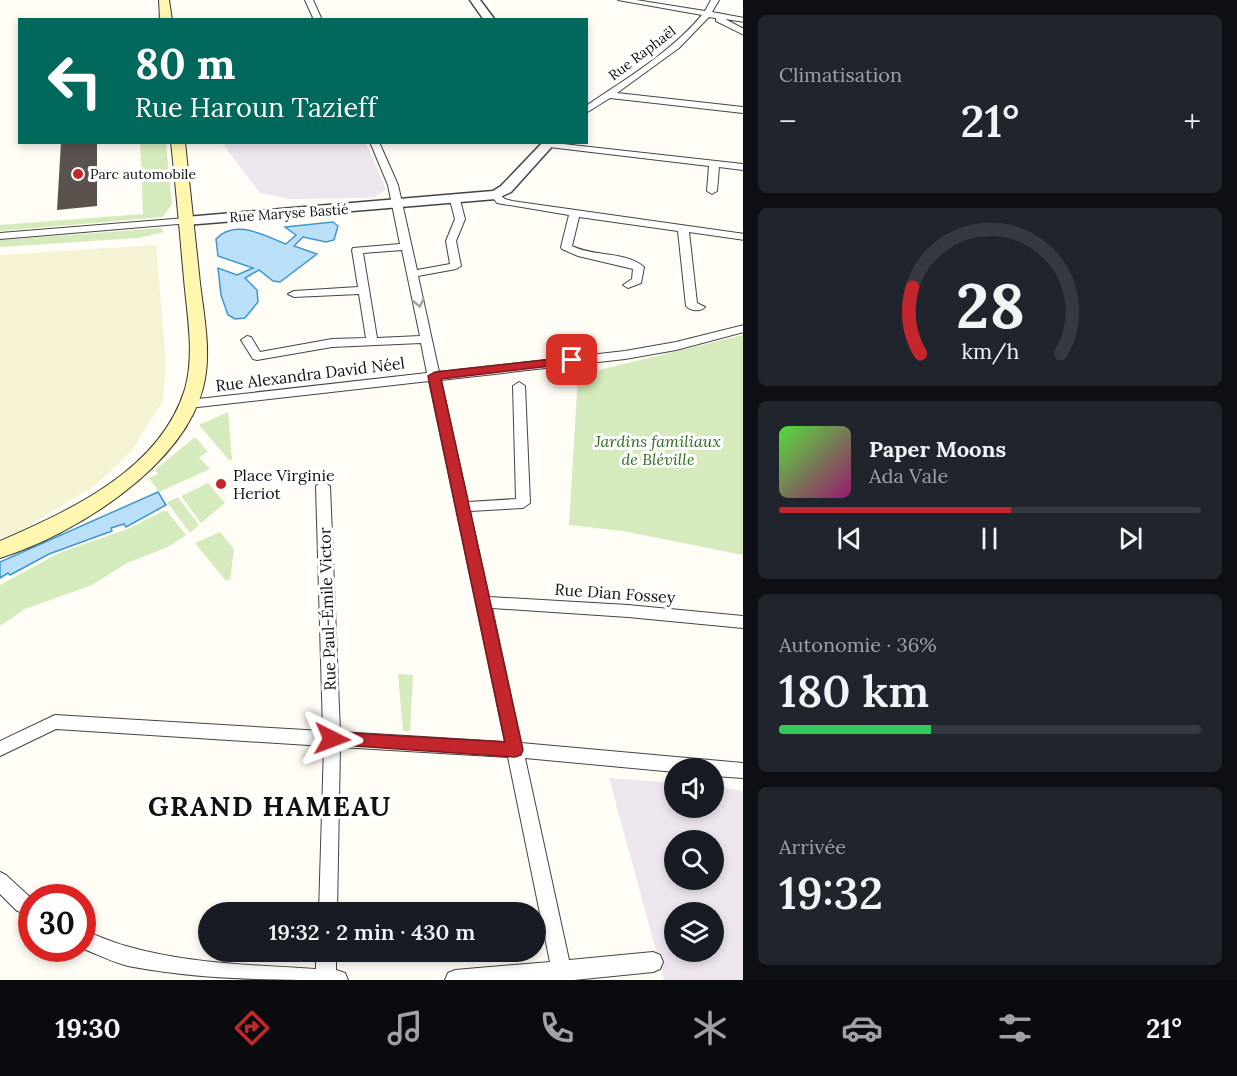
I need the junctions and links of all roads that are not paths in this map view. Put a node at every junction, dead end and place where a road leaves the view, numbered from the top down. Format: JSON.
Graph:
{"nodes":[{"id":1,"x":164,"y":0,"type":"edge"},
{"id":2,"x":309,"y":0,"type":"edge"},
{"id":3,"x":475,"y":0,"type":"edge"},
{"id":4,"x":622,"y":0,"type":"edge"},
{"id":5,"x":715,"y":0,"type":"edge"},
{"id":6,"x":710,"y":13,"type":"junction"},
{"id":7,"x":166,"y":18,"type":"edge"},
{"id":8,"x":317,"y":18,"type":"edge"},
{"id":9,"x":488,"y":18,"type":"edge"},
{"id":10,"x":743,"y":20,"type":"edge"},
{"id":11,"x":743,"y":32,"type":"edge"},
{"id":12,"x":608,"y":95,"type":"junction"},
{"id":13,"x":588,"y":109,"type":"edge"},
{"id":14,"x":743,"y":110,"type":"edge"},
{"id":15,"x":178,"y":144,"type":"edge"},
{"id":16,"x":375,"y":144,"type":"edge"},
{"id":17,"x":549,"y":144,"type":"edge"},
{"id":18,"x":558,"y":144,"type":"edge"},
{"id":19,"x":714,"y":164,"type":"junction"},
{"id":20,"x":743,"y":167,"type":"edge"},
{"id":21,"x":712,"y":191,"type":"dead end"},
{"id":22,"x":496,"y":195,"type":"junction"},
{"id":23,"x":455,"y":200,"type":"junction"},
{"id":24,"x":397,"y":205,"type":"junction"},
{"id":25,"x":575,"y":213,"type":"junction"},
{"id":26,"x":186,"y":226,"type":"junction"},
{"id":27,"x":682,"y":228,"type":"junction"},
{"id":28,"x":0,"y":236,"type":"edge"},
{"id":29,"x":743,"y":237,"type":"edge"},
{"id":30,"x":407,"y":247,"type":"junction"},
{"id":31,"x":412,"y":274,"type":"junction"},
{"id":32,"x":628,"y":285,"type":"dead end"},
{"id":33,"x":363,"y":290,"type":"junction"},
{"id":34,"x":294,"y":294,"type":"dead end"},
{"id":35,"x":699,"y":307,"type":"dead end"},
{"id":36,"x":743,"y":328,"type":"edge"},
{"id":37,"x":427,"y":339,"type":"junction"},
{"id":38,"x":247,"y":340,"type":"dead end"},
{"id":39,"x":372,"y":341,"type":"junction"},
{"id":40,"x":435,"y":376,"type":"junction"},
{"id":41,"x":519,"y":386,"type":"dead end"},
{"id":42,"x":189,"y":404,"type":"junction"},
{"id":43,"x":323,"y":486,"type":"dead end"},
{"id":44,"x":463,"y":507,"type":"junction"},
{"id":45,"x":0,"y":550,"type":"edge"},
{"id":46,"x":483,"y":602,"type":"junction"},
{"id":47,"x":743,"y":622,"type":"edge"},
{"id":48,"x":332,"y":739,"type":"junction"},
{"id":49,"x":0,"y":749,"type":"edge"},
{"id":50,"x":515,"y":750,"type":"junction"},
{"id":51,"x":743,"y":771,"type":"edge"},
{"id":52,"x":0,"y":881,"type":"edge"},
{"id":53,"x":18,"y":899,"type":"edge"},
{"id":54,"x":327,"y":902,"type":"edge"},
{"id":55,"x":96,"y":944,"type":"edge"},
{"id":56,"x":329,"y":962,"type":"edge"},
{"id":57,"x":653,"y":962,"type":"dead end"},
{"id":58,"x":563,"y":975,"type":"edge"},
{"id":59,"x":332,"y":980,"type":"edge"},
{"id":60,"x":455,"y":980,"type":"edge"}],
"edges":[{"from":1,"to":7,"type":"main road"},
{"from":2,"to":8,"type":"street"},
{"from":3,"to":9,"type":"street"},
{"from":4,"to":6,"type":"street"},
{"from":5,"to":6,"type":"street"},
{"from":6,"to":10,"type":"street"},
{"from":6,"to":11,"type":"street"},
{"from":6,"to":12,"type":"street","name":"Rue Raphaël"},
{"from":12,"to":13,"type":"street","name":"Rue Raphaël"},
{"from":12,"to":14,"type":"street"},
{"from":15,"to":26,"type":"main road"},
{"from":16,"to":24,"type":"street"},
{"from":17,"to":22,"type":"street"},
{"from":18,"to":19,"type":"street"},
{"from":19,"to":20,"type":"street"},
{"from":19,"to":21,"type":"street"},
{"from":22,"to":23,"type":"street","name":"Rue Maryse Bastié"},
{"from":22,"to":25,"type":"street","name":"Rue Maryse Bastié"},
{"from":23,"to":24,"type":"street","name":"Rue Maryse Bastié"},
{"from":23,"to":31,"type":"street"},
{"from":24,"to":26,"type":"street","name":"Rue Maryse Bastié"},
{"from":24,"to":30,"type":"street"},
{"from":25,"to":27,"type":"street","name":"Rue Maryse Bastié"},
{"from":25,"to":32,"type":"street"},
{"from":26,"to":28,"type":"street","name":"Rue Maryse Bastié"},
{"from":26,"to":42,"type":"main road"},
{"from":27,"to":29,"type":"street","name":"Rue Maryse Bastié"},
{"from":27,"to":35,"type":"street"},
{"from":30,"to":31,"type":"street"},
{"from":30,"to":33,"type":"street"},
{"from":31,"to":37,"type":"street","one_way":true},
{"from":33,"to":34,"type":"street"},
{"from":33,"to":39,"type":"street"},
{"from":36,"to":40,"type":"street","name":"Rue Alexandra David Néel"},
{"from":37,"to":39,"type":"street"},
{"from":37,"to":40,"type":"street"},
{"from":38,"to":39,"type":"street"},
{"from":40,"to":42,"type":"street","name":"Rue Alexandra David Néel"},
{"from":40,"to":44,"type":"street"},
{"from":41,"to":44,"type":"street"},
{"from":42,"to":45,"type":"main road"},
{"from":43,"to":48,"type":"street","name":"Rue Paul-Émile Victor"},
{"from":44,"to":46,"type":"street"},
{"from":46,"to":47,"type":"street","name":"Rue Dian Fossey"},
{"from":46,"to":50,"type":"street"},
{"from":48,"to":49,"type":"street"},
{"from":48,"to":50,"type":"street"},
{"from":48,"to":54,"type":"street","name":"Rue Paul-Émile Victor"},
{"from":50,"to":51,"type":"street"},
{"from":50,"to":58,"type":"street"},
{"from":52,"to":53,"type":"street"},
{"from":55,"to":59,"type":"street"},
{"from":56,"to":59,"type":"street"},
{"from":57,"to":58,"type":"street"},
{"from":58,"to":60,"type":"street"}]}
